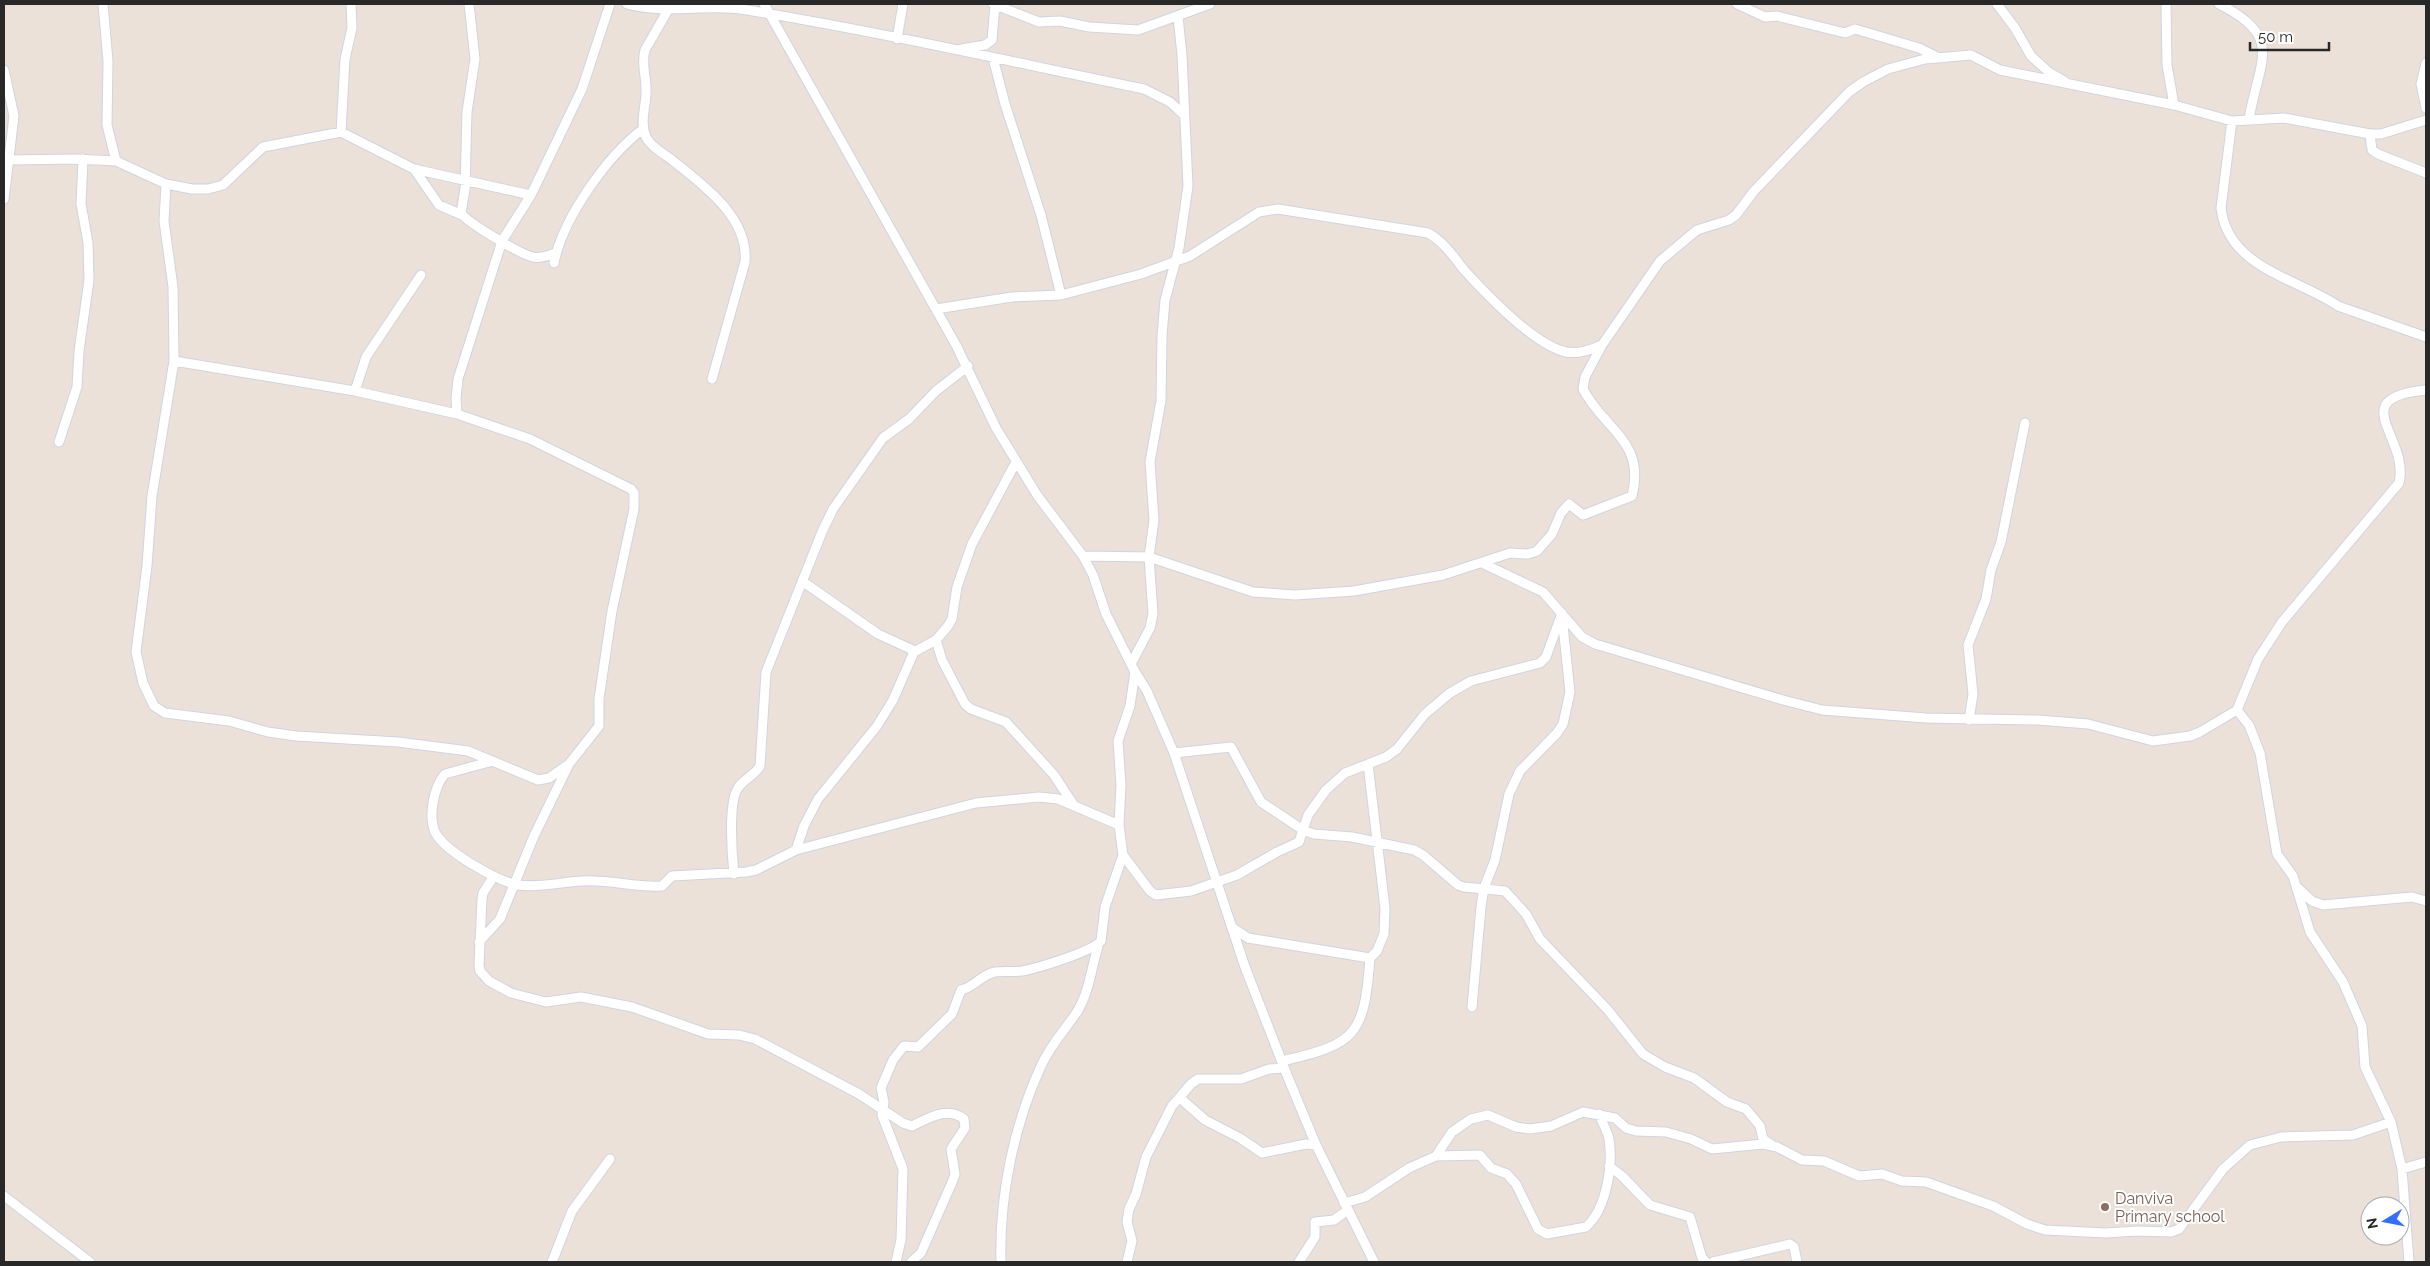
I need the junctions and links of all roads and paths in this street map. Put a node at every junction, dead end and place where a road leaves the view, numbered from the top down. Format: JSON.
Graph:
{"nodes":[{"id":1,"x":103,"y":4,"type":"edge"},
{"id":2,"x":351,"y":4,"type":"edge"},
{"id":3,"x":469,"y":4,"type":"edge"},
{"id":4,"x":610,"y":4,"type":"edge"},
{"id":5,"x":627,"y":4,"type":"edge"},
{"id":6,"x":764,"y":4,"type":"edge"},
{"id":7,"x":903,"y":4,"type":"edge"},
{"id":8,"x":1210,"y":4,"type":"edge"},
{"id":9,"x":1737,"y":4,"type":"edge"},
{"id":10,"x":1997,"y":4,"type":"edge"},
{"id":11,"x":2166,"y":4,"type":"edge"},
{"id":12,"x":2219,"y":4,"type":"edge"},
{"id":13,"x":994,"y":5,"type":"edge"},
{"id":14,"x":668,"y":10,"type":"junction"},
{"id":15,"x":768,"y":14,"type":"junction"},
{"id":16,"x":1178,"y":17,"type":"junction"},
{"id":17,"x":897,"y":39,"type":"junction"},
{"id":18,"x":960,"y":50,"type":"junction"},
{"id":19,"x":993,"y":58,"type":"junction"},
{"id":20,"x":1940,"y":58,"type":"junction"},
{"id":21,"x":2426,"y":64,"type":"edge"},
{"id":22,"x":4,"y":70,"type":"edge"},
{"id":23,"x":2068,"y":84,"type":"junction"},
{"id":24,"x":2174,"y":105,"type":"junction"},
{"id":25,"x":2426,"y":108,"type":"edge"},
{"id":26,"x":1184,"y":115,"type":"junction"},
{"id":27,"x":2249,"y":119,"type":"junction"},
{"id":28,"x":2232,"y":120,"type":"junction"},
{"id":29,"x":2426,"y":120,"type":"edge"},
{"id":30,"x":643,"y":129,"type":"junction"},
{"id":31,"x":341,"y":132,"type":"junction"},
{"id":32,"x":2370,"y":134,"type":"junction"},
{"id":33,"x":84,"y":159,"type":"junction"},
{"id":34,"x":9,"y":160,"type":"junction"},
{"id":35,"x":116,"y":161,"type":"junction"},
{"id":36,"x":414,"y":169,"type":"junction"},
{"id":37,"x":2426,"y":173,"type":"edge"},
{"id":38,"x":464,"y":179,"type":"junction"},
{"id":39,"x":166,"y":184,"type":"junction"},
{"id":40,"x":531,"y":195,"type":"junction"},
{"id":41,"x":4,"y":199,"type":"edge"},
{"id":42,"x":462,"y":215,"type":"junction"},
{"id":43,"x":502,"y":241,"type":"junction"},
{"id":44,"x":556,"y":253,"type":"junction"},
{"id":45,"x":1174,"y":262,"type":"junction"},
{"id":46,"x":554,"y":263,"type":"dead end"},
{"id":47,"x":421,"y":275,"type":"dead end"},
{"id":48,"x":1061,"y":295,"type":"junction"},
{"id":49,"x":936,"y":309,"type":"junction"},
{"id":50,"x":2426,"y":337,"type":"edge"},
{"id":51,"x":1602,"y":345,"type":"junction"},
{"id":52,"x":174,"y":361,"type":"junction"},
{"id":53,"x":968,"y":366,"type":"junction"},
{"id":54,"x":712,"y":379,"type":"dead end"},
{"id":55,"x":355,"y":390,"type":"junction"},
{"id":56,"x":2426,"y":390,"type":"edge"},
{"id":57,"x":458,"y":414,"type":"junction"},
{"id":58,"x":2024,"y":423,"type":"dead end"},
{"id":59,"x":59,"y":442,"type":"dead end"},
{"id":60,"x":1016,"y":462,"type":"junction"},
{"id":61,"x":1084,"y":556,"type":"junction"},
{"id":62,"x":1149,"y":557,"type":"junction"},
{"id":63,"x":1482,"y":563,"type":"junction"},
{"id":64,"x":802,"y":581,"type":"junction"},
{"id":65,"x":1562,"y":613,"type":"junction"},
{"id":66,"x":936,"y":640,"type":"junction"},
{"id":67,"x":915,"y":651,"type":"junction"},
{"id":68,"x":1133,"y":668,"type":"junction"},
{"id":69,"x":2237,"y":710,"type":"junction"},
{"id":70,"x":1969,"y":720,"type":"junction"},
{"id":71,"x":1174,"y":754,"type":"junction"},
{"id":72,"x":493,"y":761,"type":"junction"},
{"id":73,"x":569,"y":764,"type":"junction"},
{"id":74,"x":1368,"y":764,"type":"junction"},
{"id":75,"x":1073,"y":804,"type":"junction"},
{"id":76,"x":1119,"y":825,"type":"junction"},
{"id":77,"x":1303,"y":830,"type":"junction"},
{"id":78,"x":1376,"y":843,"type":"junction"},
{"id":79,"x":796,"y":850,"type":"junction"},
{"id":80,"x":1122,"y":855,"type":"junction"},
{"id":81,"x":734,"y":874,"type":"junction"},
{"id":82,"x":494,"y":876,"type":"junction"},
{"id":83,"x":1218,"y":883,"type":"junction"},
{"id":84,"x":516,"y":884,"type":"junction"},
{"id":85,"x":2297,"y":886,"type":"junction"},
{"id":86,"x":1484,"y":888,"type":"junction"},
{"id":87,"x":2426,"y":901,"type":"edge"},
{"id":88,"x":1233,"y":928,"type":"junction"},
{"id":89,"x":479,"y":942,"type":"junction"},
{"id":90,"x":1099,"y":943,"type":"junction"},
{"id":91,"x":1370,"y":958,"type":"junction"},
{"id":92,"x":1472,"y":1007,"type":"dead end"},
{"id":93,"x":1283,"y":1065,"type":"junction"},
{"id":94,"x":1180,"y":1098,"type":"junction"},
{"id":95,"x":882,"y":1108,"type":"junction"},
{"id":96,"x":1599,"y":1114,"type":"junction"},
{"id":97,"x":2391,"y":1122,"type":"junction"},
{"id":98,"x":1316,"y":1145,"type":"junction"},
{"id":99,"x":1777,"y":1147,"type":"junction"},
{"id":100,"x":1436,"y":1156,"type":"junction"},
{"id":101,"x":610,"y":1159,"type":"dead end"},
{"id":102,"x":2426,"y":1162,"type":"edge"},
{"id":103,"x":1609,"y":1166,"type":"junction"},
{"id":104,"x":2402,"y":1169,"type":"junction"},
{"id":105,"x":4,"y":1196,"type":"edge"},
{"id":106,"x":1346,"y":1207,"type":"junction"},
{"id":107,"x":90,"y":1262,"type":"edge"},
{"id":108,"x":552,"y":1262,"type":"edge"},
{"id":109,"x":896,"y":1262,"type":"edge"},
{"id":110,"x":911,"y":1262,"type":"edge"},
{"id":111,"x":1002,"y":1262,"type":"edge"},
{"id":112,"x":1127,"y":1262,"type":"edge"},
{"id":113,"x":1299,"y":1262,"type":"edge"},
{"id":114,"x":1374,"y":1262,"type":"edge"},
{"id":115,"x":1706,"y":1262,"type":"edge"},
{"id":116,"x":1713,"y":1262,"type":"edge"},
{"id":117,"x":1797,"y":1262,"type":"edge"},
{"id":118,"x":2409,"y":1262,"type":"edge"}],
"edges":[{"from":1,"to":35,"type":"street"},
{"from":2,"to":31,"type":"street"},
{"from":3,"to":38,"type":"street"},
{"from":4,"to":40,"type":"street"},
{"from":5,"to":14,"type":"street"},
{"from":6,"to":15,"type":"street"},
{"from":7,"to":17,"type":"street"},
{"from":8,"to":16,"type":"street"},
{"from":9,"to":20,"type":"street"},
{"from":10,"to":23,"type":"street"},
{"from":11,"to":24,"type":"street"},
{"from":12,"to":27,"type":"street"},
{"from":13,"to":16,"type":"street"},
{"from":13,"to":18,"type":"street"},
{"from":14,"to":15,"type":"street"},
{"from":14,"to":30,"type":"street"},
{"from":15,"to":17,"type":"street"},
{"from":15,"to":49,"type":"street"},
{"from":16,"to":26,"type":"street"},
{"from":17,"to":18,"type":"street"},
{"from":18,"to":19,"type":"street"},
{"from":19,"to":26,"type":"street"},
{"from":19,"to":48,"type":"street"},
{"from":20,"to":23,"type":"street"},
{"from":20,"to":51,"type":"street"},
{"from":21,"to":25,"type":"street"},
{"from":22,"to":34,"type":"street"},
{"from":23,"to":24,"type":"street"},
{"from":24,"to":28,"type":"street"},
{"from":26,"to":45,"type":"street"},
{"from":27,"to":28,"type":"street"},
{"from":27,"to":32,"type":"street"},
{"from":28,"to":50,"type":"street"},
{"from":29,"to":32,"type":"street"},
{"from":30,"to":44,"type":"street"},
{"from":30,"to":54,"type":"street"},
{"from":31,"to":36,"type":"street"},
{"from":31,"to":39,"type":"street"},
{"from":32,"to":37,"type":"street"},
{"from":33,"to":34,"type":"street"},
{"from":33,"to":35,"type":"street"},
{"from":33,"to":59,"type":"street"},
{"from":34,"to":41,"type":"street"},
{"from":35,"to":39,"type":"street"},
{"from":36,"to":38,"type":"street"},
{"from":36,"to":42,"type":"street"},
{"from":38,"to":40,"type":"street"},
{"from":38,"to":42,"type":"street"},
{"from":39,"to":52,"type":"street"},
{"from":40,"to":43,"type":"street"},
{"from":42,"to":43,"type":"street"},
{"from":43,"to":44,"type":"street"},
{"from":43,"to":57,"type":"street"},
{"from":44,"to":46,"type":"street"},
{"from":45,"to":48,"type":"street"},
{"from":45,"to":51,"type":"street"},
{"from":45,"to":62,"type":"street"},
{"from":47,"to":55,"type":"street"},
{"from":48,"to":49,"type":"street"},
{"from":49,"to":53,"type":"street"},
{"from":51,"to":63,"type":"street"},
{"from":52,"to":55,"type":"street"},
{"from":52,"to":72,"type":"street"},
{"from":53,"to":60,"type":"street"},
{"from":53,"to":64,"type":"street"},
{"from":55,"to":57,"type":"street"},
{"from":56,"to":69,"type":"street"},
{"from":57,"to":73,"type":"street"},
{"from":58,"to":70,"type":"street"},
{"from":60,"to":61,"type":"street"},
{"from":60,"to":66,"type":"street"},
{"from":61,"to":62,"type":"street"},
{"from":61,"to":68,"type":"street"},
{"from":62,"to":63,"type":"street"},
{"from":62,"to":68,"type":"street"},
{"from":63,"to":65,"type":"street"},
{"from":64,"to":67,"type":"street"},
{"from":64,"to":81,"type":"street"},
{"from":65,"to":70,"type":"street"},
{"from":65,"to":74,"type":"street"},
{"from":65,"to":86,"type":"street"},
{"from":66,"to":67,"type":"street"},
{"from":66,"to":75,"type":"street"},
{"from":67,"to":79,"type":"street"},
{"from":68,"to":71,"type":"street"},
{"from":68,"to":76,"type":"street"},
{"from":69,"to":70,"type":"street"},
{"from":69,"to":85,"type":"street"},
{"from":71,"to":77,"type":"street"},
{"from":71,"to":83,"type":"street"},
{"from":72,"to":73,"type":"street"},
{"from":72,"to":82,"type":"street"},
{"from":73,"to":84,"type":"street"},
{"from":74,"to":77,"type":"street"},
{"from":74,"to":78,"type":"street"},
{"from":75,"to":76,"type":"street"},
{"from":75,"to":79,"type":"street"},
{"from":76,"to":80,"type":"street"},
{"from":77,"to":78,"type":"street"},
{"from":77,"to":83,"type":"street"},
{"from":78,"to":86,"type":"street"},
{"from":78,"to":91,"type":"street"},
{"from":79,"to":81,"type":"street"},
{"from":80,"to":83,"type":"street"},
{"from":80,"to":90,"type":"street"},
{"from":81,"to":84,"type":"street"},
{"from":82,"to":84,"type":"street"},
{"from":82,"to":89,"type":"street"},
{"from":83,"to":88,"type":"street"},
{"from":84,"to":89,"type":"street"},
{"from":85,"to":87,"type":"street"},
{"from":85,"to":97,"type":"street"},
{"from":86,"to":92,"type":"street"},
{"from":86,"to":99,"type":"street"},
{"from":88,"to":91,"type":"street"},
{"from":88,"to":93,"type":"street"},
{"from":89,"to":95,"type":"street"},
{"from":90,"to":95,"type":"street"},
{"from":90,"to":111,"type":"street"},
{"from":91,"to":93,"type":"street"},
{"from":93,"to":94,"type":"street"},
{"from":93,"to":98,"type":"street"},
{"from":94,"to":98,"type":"street"},
{"from":94,"to":112,"type":"street"},
{"from":95,"to":109,"type":"street"},
{"from":95,"to":110,"type":"street"},
{"from":96,"to":99,"type":"street"},
{"from":96,"to":100,"type":"street"},
{"from":96,"to":103,"type":"street"},
{"from":97,"to":99,"type":"street"},
{"from":97,"to":104,"type":"street"},
{"from":98,"to":106,"type":"street"},
{"from":100,"to":103,"type":"street"},
{"from":100,"to":106,"type":"street"},
{"from":101,"to":108,"type":"street"},
{"from":102,"to":104,"type":"street"},
{"from":103,"to":115,"type":"street"},
{"from":104,"to":118,"type":"street"},
{"from":105,"to":107,"type":"street"},
{"from":106,"to":113,"type":"street"},
{"from":106,"to":114,"type":"street"},
{"from":116,"to":117,"type":"street"}]}
